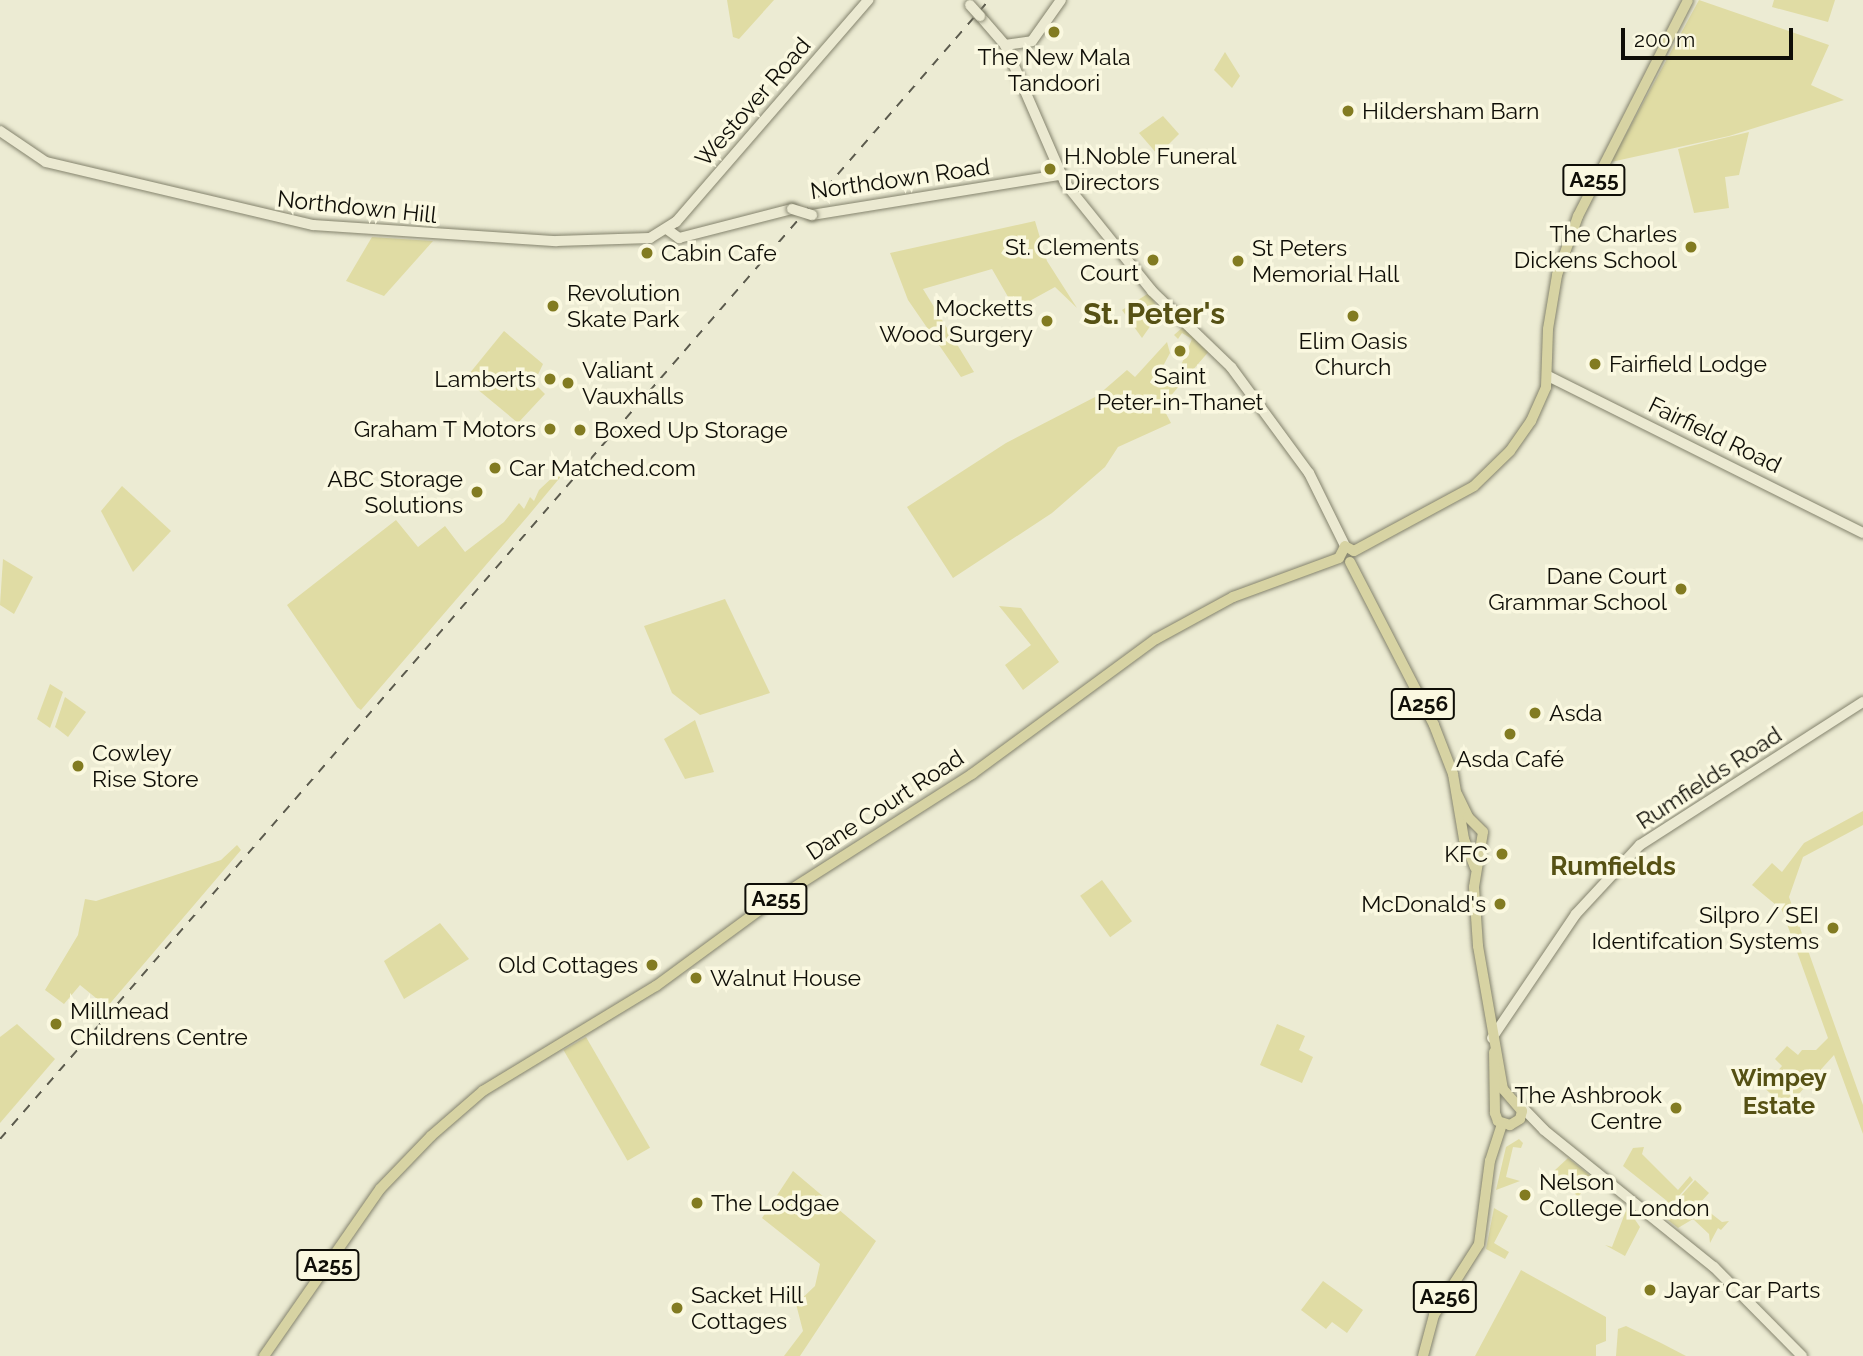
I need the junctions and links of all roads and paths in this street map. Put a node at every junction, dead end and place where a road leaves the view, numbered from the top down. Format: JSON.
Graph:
{"nodes":[{"id":1,"x":868,"y":0,"type":"edge"},
{"id":2,"x":1061,"y":0,"type":"edge"},
{"id":3,"x":1688,"y":0,"type":"edge"},
{"id":4,"x":967,"y":2,"type":"edge"},
{"id":5,"x":1010,"y":46,"type":"junction"},
{"id":6,"x":0,"y":131,"type":"edge"},
{"id":7,"x":1060,"y":175,"type":"junction"},
{"id":8,"x":668,"y":230,"type":"junction"},
{"id":9,"x":1548,"y":376,"type":"junction"},
{"id":10,"x":1863,"y":533,"type":"edge"},
{"id":11,"x":1347,"y":554,"type":"junction"},
{"id":12,"x":1863,"y":702,"type":"edge"},
{"id":13,"x":1457,"y":794,"type":"junction"},
{"id":14,"x":1475,"y":825,"type":"junction"},
{"id":15,"x":1464,"y":832,"type":"junction"},
{"id":16,"x":1475,"y":843,"type":"junction"},
{"id":17,"x":1492,"y":1038,"type":"junction"},
{"id":18,"x":1494,"y":1052,"type":"junction"},
{"id":19,"x":1508,"y":1098,"type":"junction"},
{"id":20,"x":1521,"y":1106,"type":"junction"},
{"id":21,"x":1495,"y":1108,"type":"junction"},
{"id":22,"x":1502,"y":1124,"type":"junction"},
{"id":23,"x":1516,"y":1124,"type":"junction"},
{"id":24,"x":1544,"y":1130,"type":"junction"},
{"id":25,"x":1491,"y":1167,"type":"junction"},
{"id":26,"x":264,"y":1356,"type":"edge"},
{"id":27,"x":1423,"y":1356,"type":"edge"},
{"id":28,"x":1802,"y":1356,"type":"edge"}],
"edges":[{"from":1,"to":8,"type":"street","name":"Westover Road"},
{"from":2,"to":5,"type":"street"},
{"from":3,"to":9,"type":"main road","number":"A255"},
{"from":4,"to":5,"type":"street","bridge":true},
{"from":5,"to":7,"type":"street"},
{"from":6,"to":8,"type":"street","name":"Northdown Hill"},
{"from":7,"to":8,"type":"street","name":"Northdown Road","bridge":true},
{"from":7,"to":11,"type":"street"},
{"from":9,"to":10,"type":"street","name":"Fairfield Road"},
{"from":9,"to":11,"type":"main road","number":"A255"},
{"from":11,"to":13,"type":"main road","number":"A256"},
{"from":11,"to":26,"type":"main road","name":"Dane Court Road","number":"A255"},
{"from":12,"to":17,"type":"street","name":"Rumfields Road"},
{"from":13,"to":14,"type":"main road","number":"A256"},
{"from":13,"to":15,"type":"main road","number":"A256"},
{"from":14,"to":15,"type":"main road"},
{"from":14,"to":16,"type":"main road"},
{"from":15,"to":16,"type":"main road"},
{"from":16,"to":17,"type":"main road"},
{"from":17,"to":18,"type":"main road"},
{"from":18,"to":19,"type":"main road"},
{"from":18,"to":21,"type":"main road"},
{"from":19,"to":20,"type":"main road"},
{"from":19,"to":21,"type":"main road"},
{"from":20,"to":23,"type":"main road","number":"A256"},
{"from":20,"to":24,"type":"street"},
{"from":21,"to":22,"type":"main road"},
{"from":22,"to":23,"type":"main road"},
{"from":22,"to":25,"type":"main road","number":"A256"},
{"from":23,"to":24,"type":"street"},
{"from":23,"to":25,"type":"main road","number":"A256"},
{"from":24,"to":28,"type":"street"},
{"from":25,"to":27,"type":"main road","number":"A256"}]}
